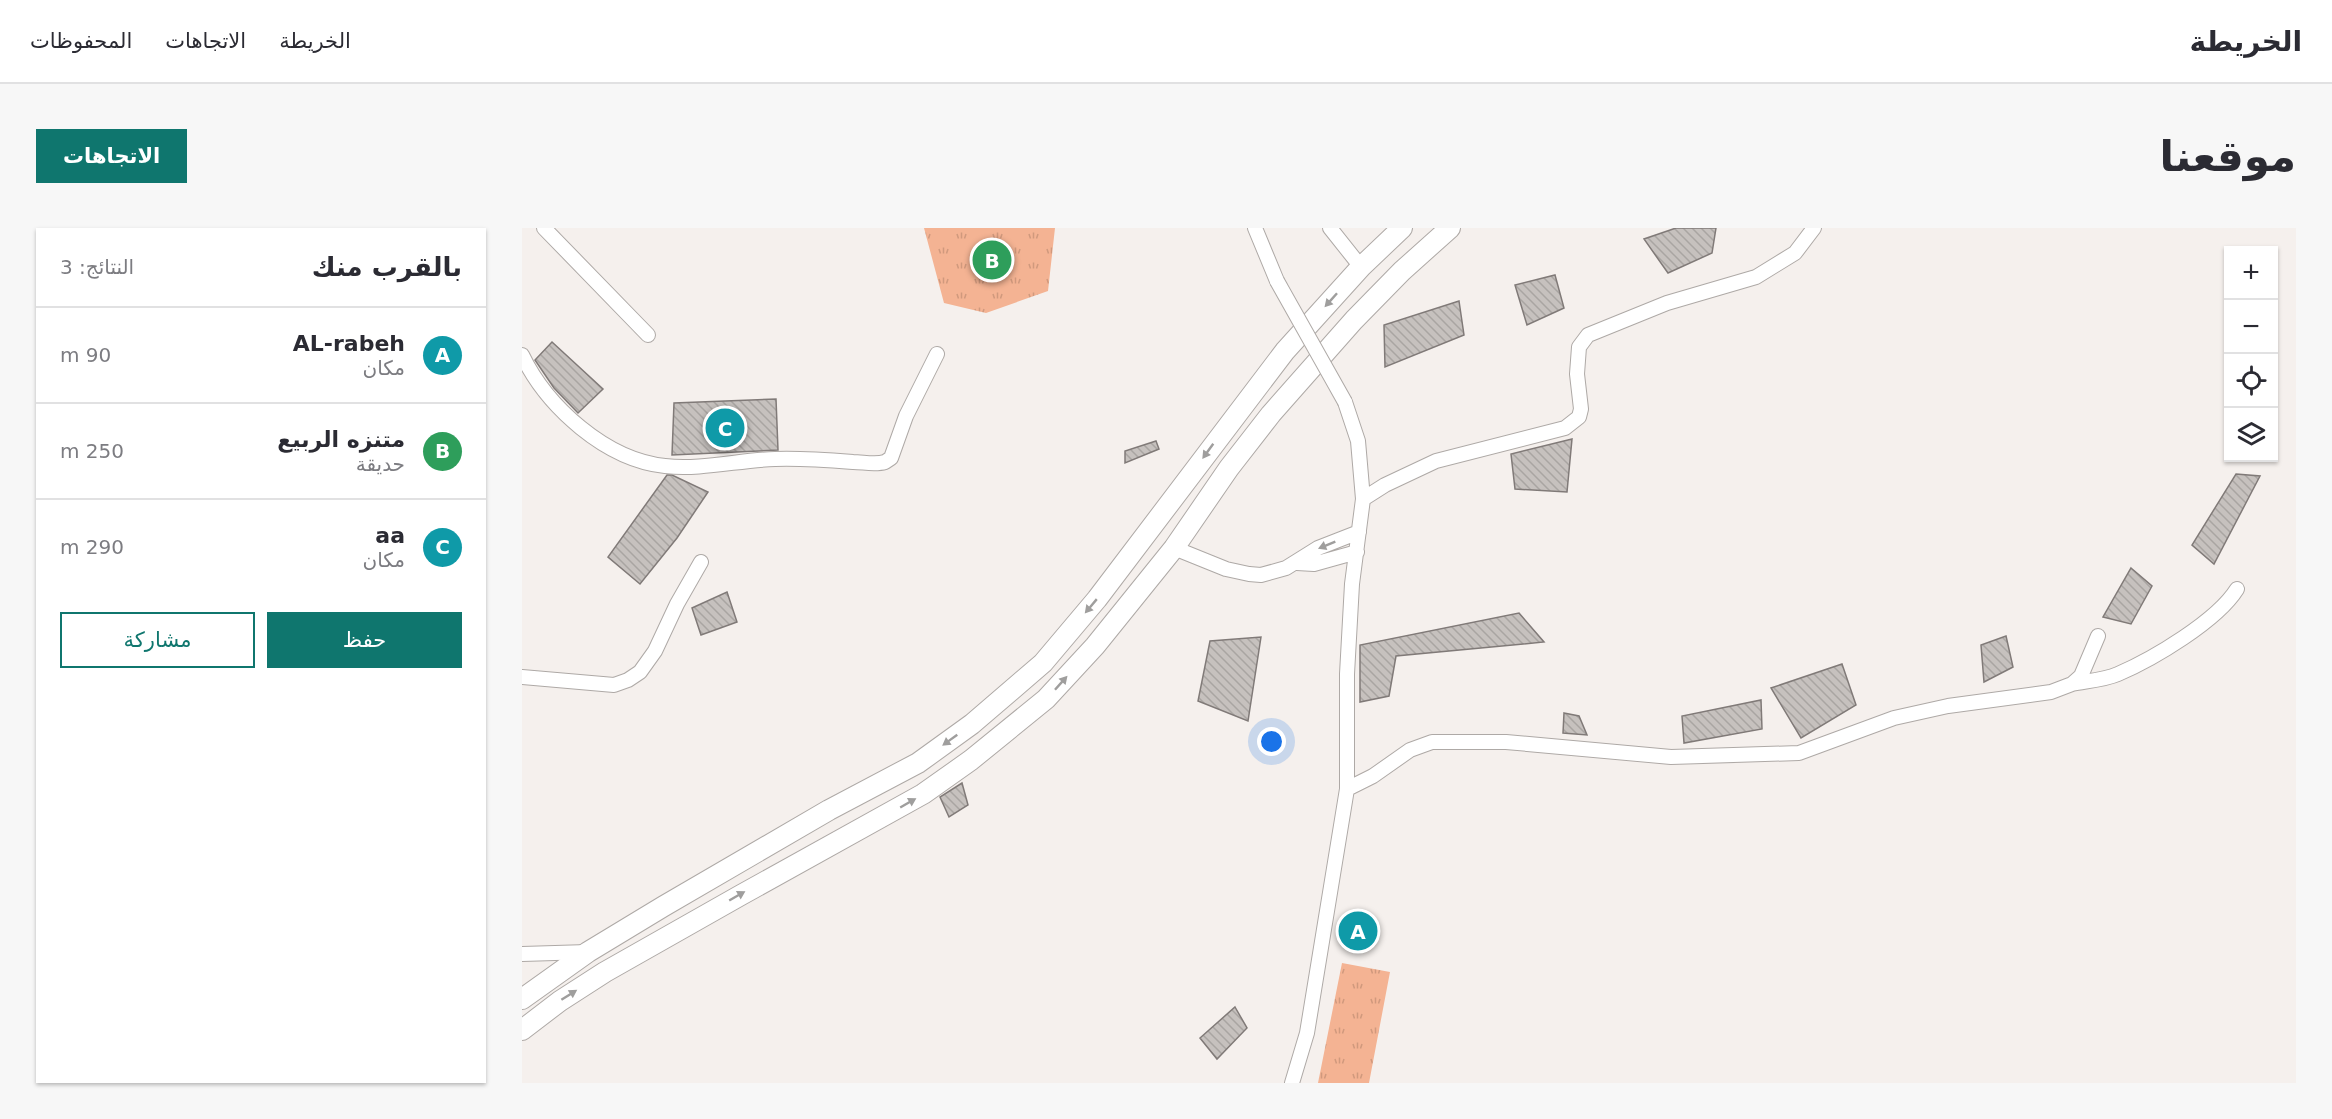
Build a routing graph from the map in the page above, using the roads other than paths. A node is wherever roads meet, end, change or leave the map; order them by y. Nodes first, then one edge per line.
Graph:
1 (544, 228) edge
2 (1255, 228) edge
3 (1330, 228) edge
4 (1402, 228) edge
5 (1450, 228) edge
6 (1814, 228) edge
7 (1361, 267) junction
8 (648, 335) dead end
9 (937, 354) dead end
10 (522, 355) edge
11 (1363, 499) junction
12 (1359, 532) junction
13 (1174, 548) junction
14 (1357, 552) junction
15 (701, 562) dead end
16 (1297, 563) junction
17 (2237, 589) dead end
18 (2098, 636) dead end
19 (522, 677) edge
20 (2072, 684) junction
21 (1347, 789) junction
22 (865, 790) junction
23 (883, 818) junction
24 (588, 952) junction
25 (522, 954) edge
26 (522, 999) edge
27 (522, 1030) edge
28 (1292, 1083) edge

1 - 8 street
2 - 11 street, bridge
3 - 7 street
4 - 7 main road
5 - 13 main road
6 - 11 street
7 -> 22 main road
9 - 10 street
11 - 12 street
12 - 14 street
12 -> 16 street
13 - 16 street
23 -> 13 main road
14 - 16 street
14 - 21 street
15 - 19 street
17 - 20 street
18 - 20 street
20 - 21 street
21 - 28 street
22 - 23 main road
22 - 24 main road
27 -> 23 main road
24 - 25 street
24 - 26 main road

